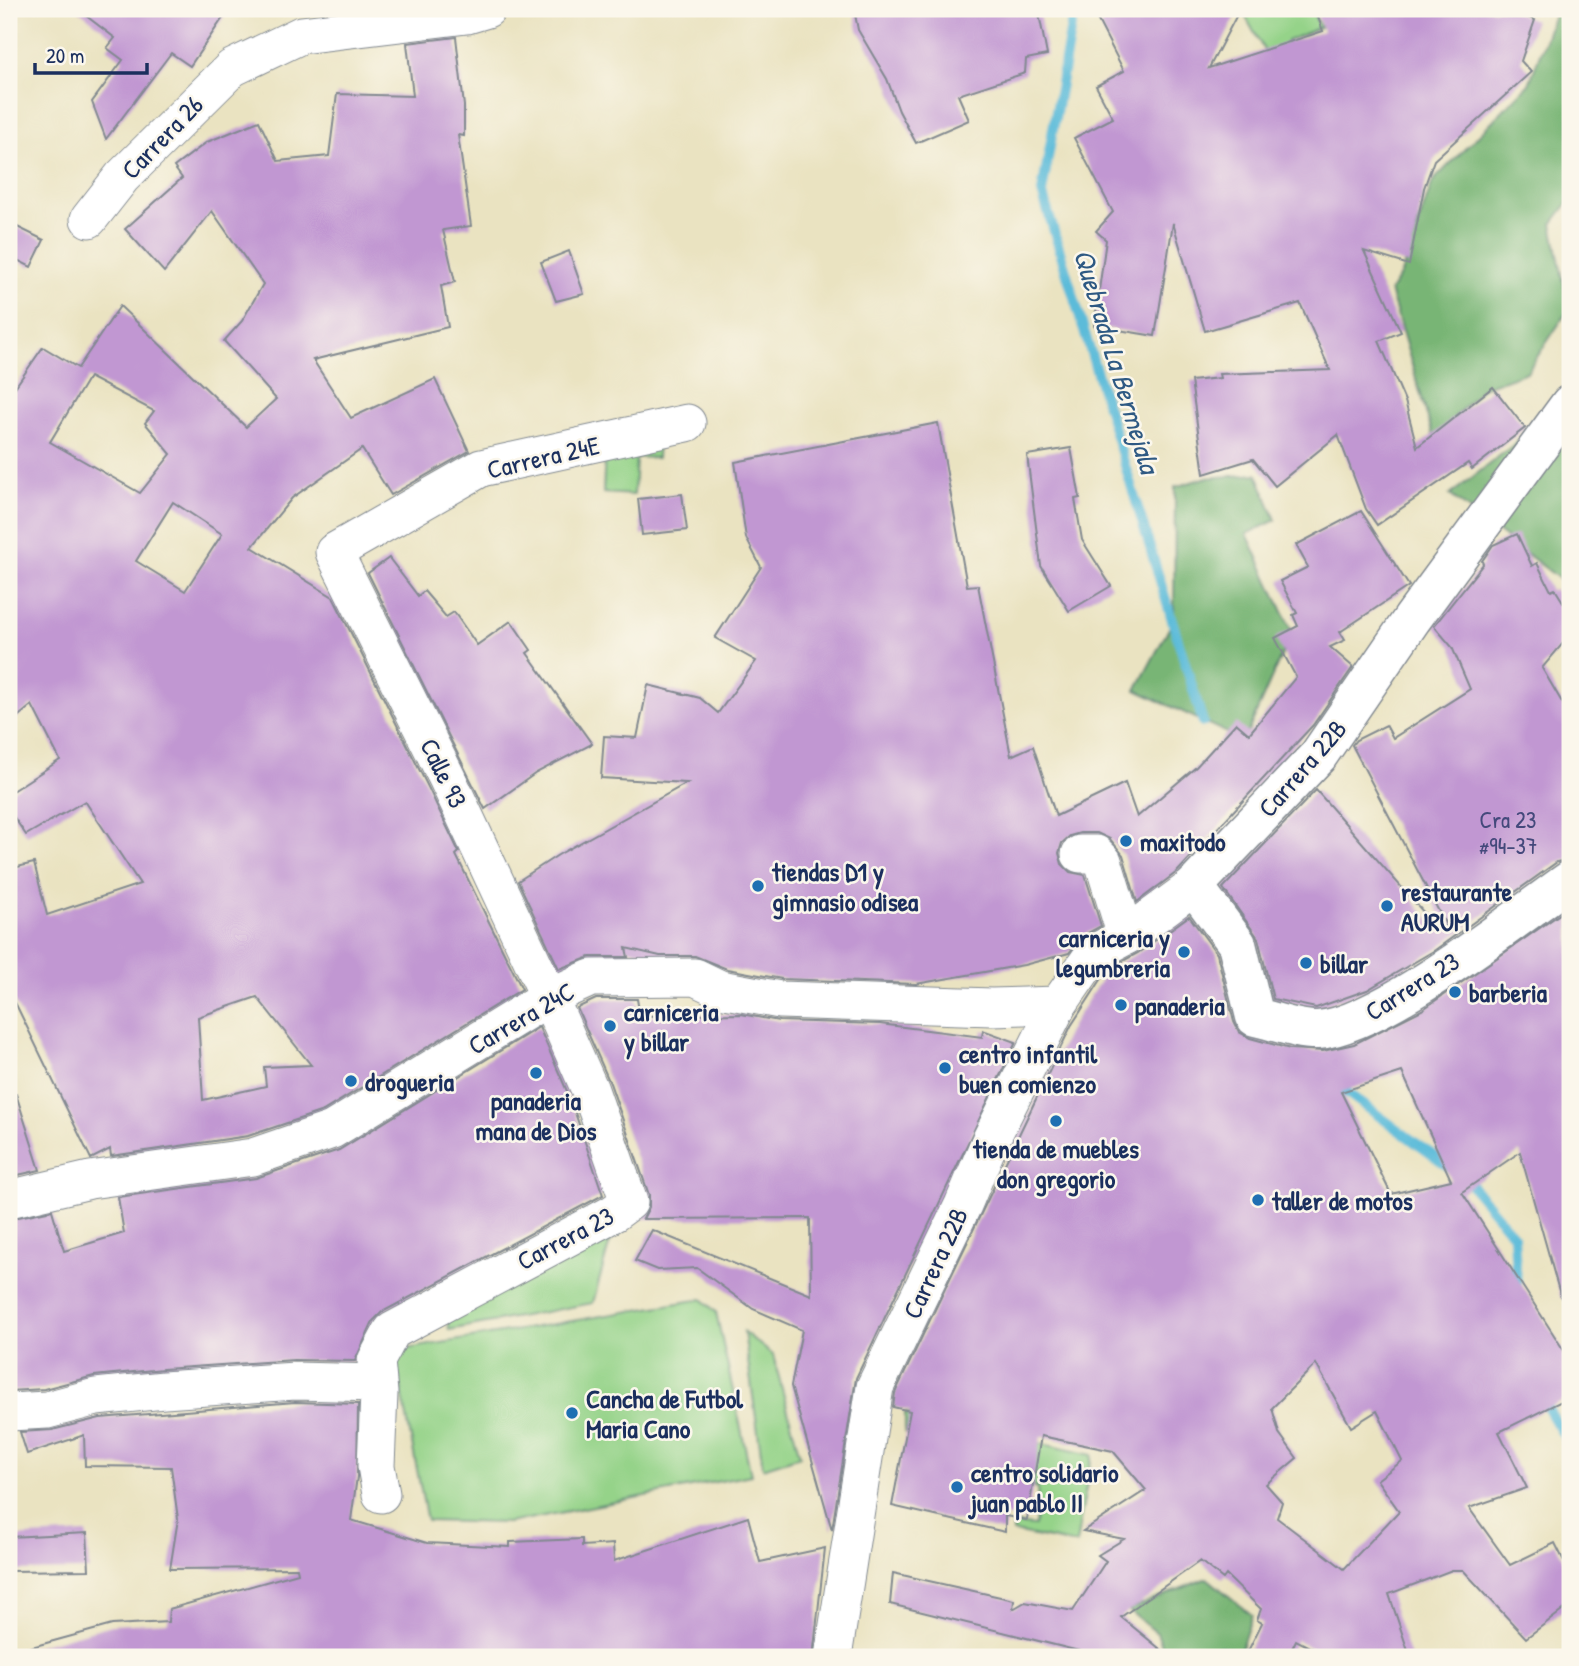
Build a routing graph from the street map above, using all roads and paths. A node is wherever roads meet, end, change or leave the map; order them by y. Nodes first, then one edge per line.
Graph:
1 (487, 9) edge
2 (89, 219) dead end
3 (1570, 404) edge
4 (687, 423) dead end
5 (334, 552) joint
6 (1080, 854) dead end
7 (1570, 880) edge
8 (1194, 886) junction
9 (1126, 936) junction
10 (549, 997) junction
11 (1058, 1006) junction
12 (9, 1199) edge
13 (377, 1383) junction
14 (9, 1412) edge
15 (380, 1494) dead end
16 (833, 1657) edge

1 - 2 street, Carrera 26
3 - 8 street, Carrera 22B
4 - 5 street, Carrera 24E
5 - 10 street, Calle 93
6 - 9 street
7 - 8 street, Carrera 23
8 - 9 street, Carrera 22B
9 - 11 street, Carrera 22B
10 - 11 street, Carrera 24C
10 - 12 street, Carrera 24C
10 - 13 street, Carrera 23
11 - 16 street, Carrera 22B
13 - 14 street
13 - 15 street, Carrera 23

